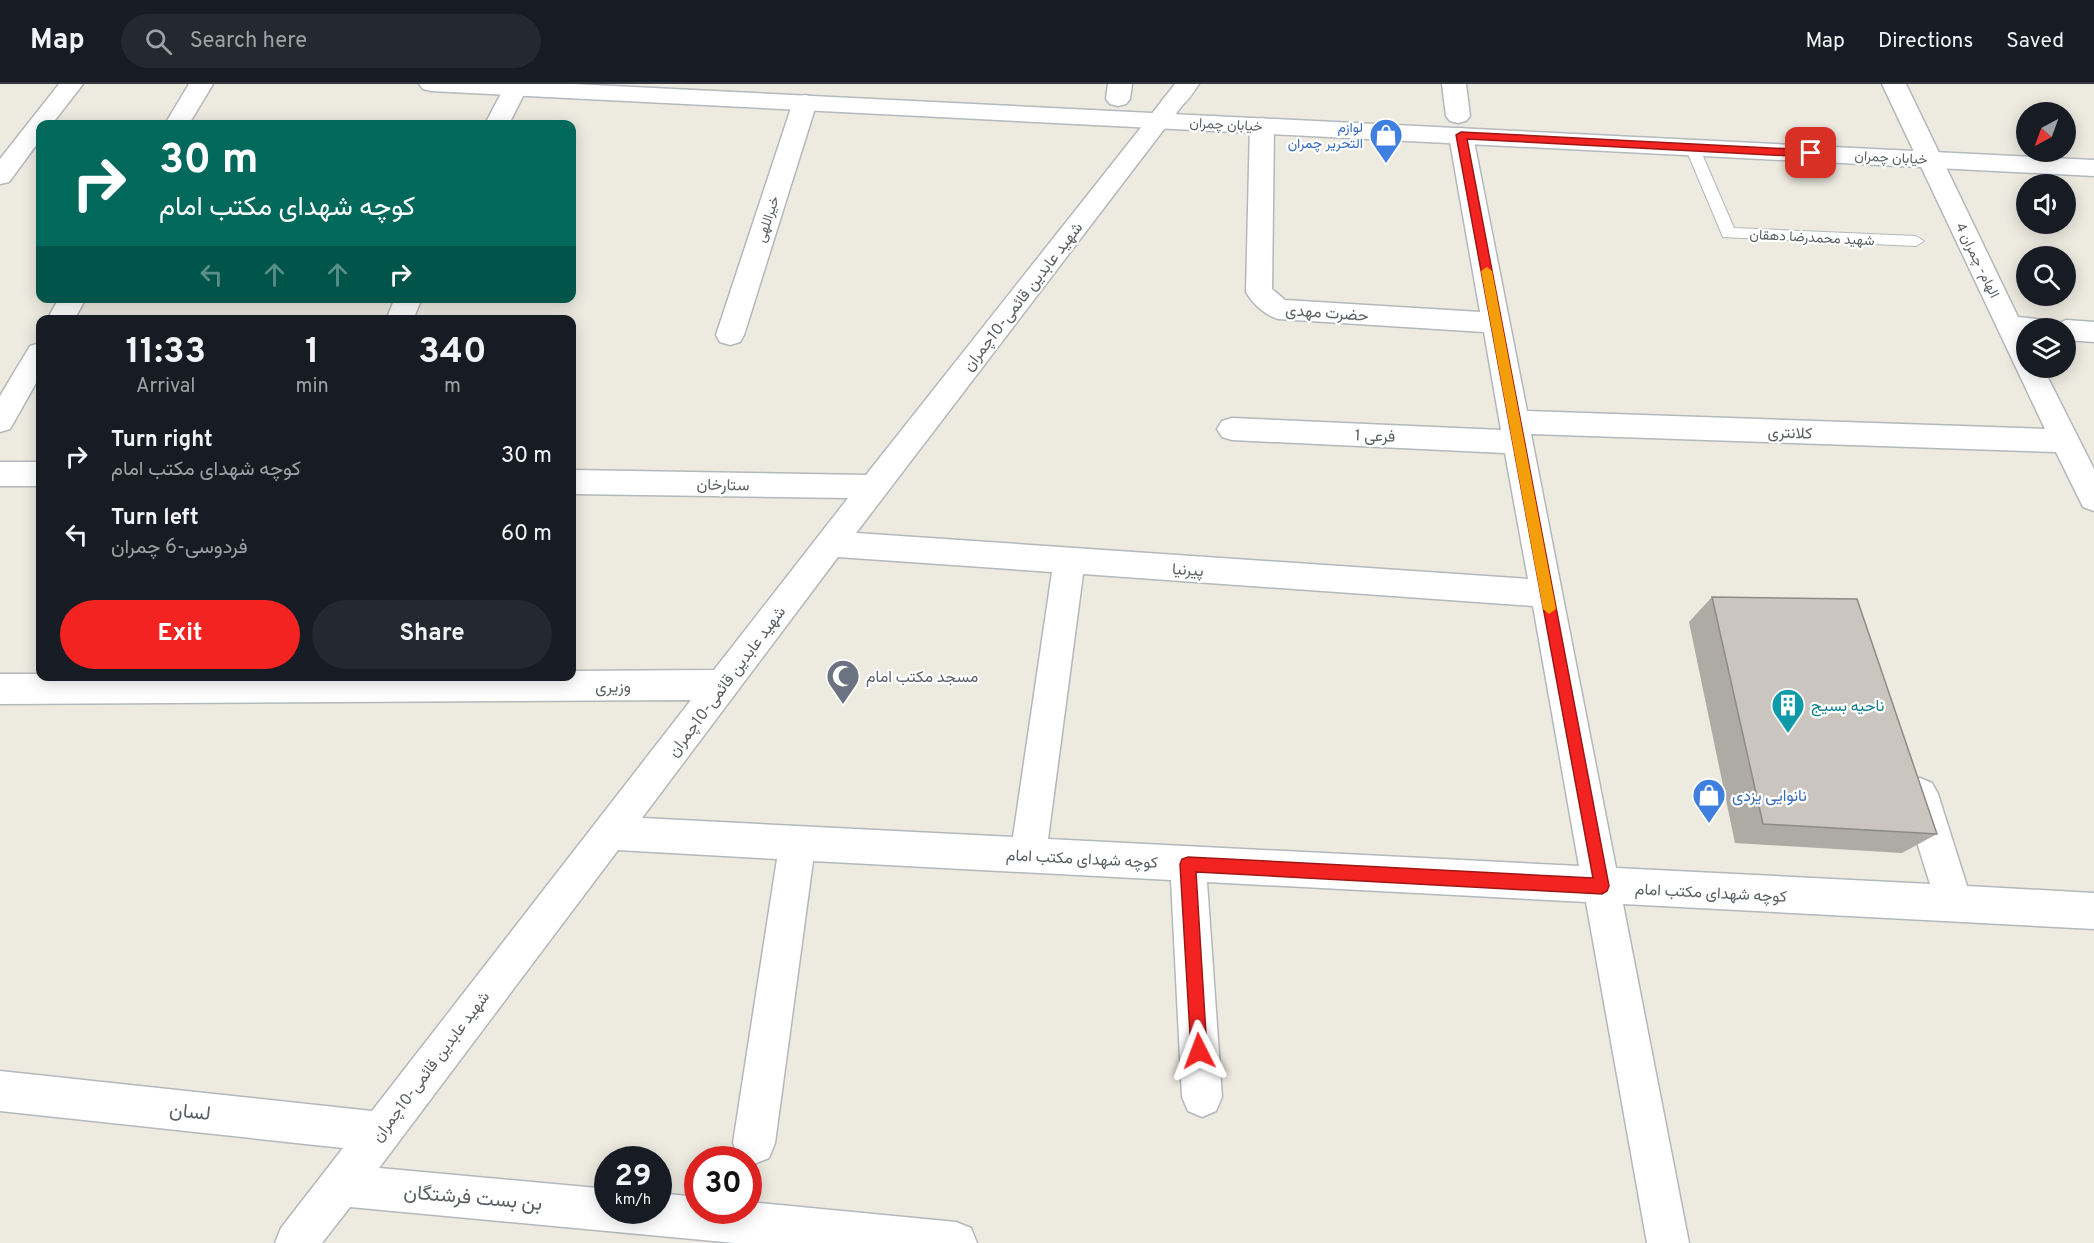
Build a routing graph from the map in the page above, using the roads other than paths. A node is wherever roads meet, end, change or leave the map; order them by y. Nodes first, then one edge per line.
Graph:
1 (71, 84) edge
2 (201, 84) edge
3 (430, 84) edge
4 (1454, 84) edge
5 (1894, 84) edge
6 (516, 88) junction
7 (1119, 92) edge
8 (811, 93) edge
9 (1173, 102) edge
10 (43, 120) edge
11 (179, 120) edge
12 (499, 120) edge
13 (1262, 126) junction
14 (1460, 126) junction
15 (36, 129) edge
16 (2016, 145) edge
17 (1692, 147) junction
18 (2076, 147) edge
19 (2094, 148) edge
20 (1925, 149) junction
21 (2094, 168) edge
22 (0, 176) edge
23 (1916, 241) dead end
24 (1496, 323) junction
25 (2010, 326) junction
26 (2016, 326) edge
27 (2076, 331) edge
28 (2094, 332) edge
29 (729, 335) dead end
30 (2016, 339) edge
31 (36, 360) edge
32 (2035, 378) edge
33 (0, 421) edge
34 (1232, 429) dead end
35 (1517, 432) junction
36 (2065, 441) junction
37 (0, 474) edge
38 (36, 474) edge
39 (576, 482) edge
40 (875, 487) junction
41 (2094, 499) edge
42 (831, 544) junction
43 (1069, 561) junction
44 (1546, 594) junction
45 (722, 685) junction
46 (0, 689) edge
47 (1909, 760) edge
48 (609, 833) junction
49 (797, 843) junction
50 (1028, 855) junction
51 (1188, 864) junction
52 (1602, 886) junction
53 (1954, 904) junction
54 (2094, 911) edge
55 (0, 1091) edge
56 (1202, 1097) dead end
57 (380, 1132) junction
58 (754, 1143) dead end
59 (339, 1185) junction
60 (594, 1209) edge
61 (672, 1216) edge
62 (296, 1243) edge
63 (956, 1243) edge
64 (1668, 1243) edge

1 - 10 street
2 - 11 street
3 - 6 street, خیابان چمران
4 - 14 street
5 - 20 street, الهام- چمران 4
6 - 8 street, خیابان چمران
6 - 12 street
7 - 8 street, خیابان چمران
7 - 9 street, خیابان چمران
8 - 9 street, خیابان چمران
8 - 29 street, خیراللهی
9 - 13 street, خیابان چمران
9 - 14 street, خیابان چمران
9 - 40 street, شهید عابدین قائمی-10چمران
13 - 14 street, خیابان چمران
13 - 24 street, حضرت مهدی
14 - 17 street, خیابان چمران
14 - 20 street, خیابان چمران
14 - 24 street
15 - 22 street
16 - 20 street, خیابان چمران
17 - 20 street, خیابان چمران
17 - 23 lane, شهید محمدرضا دهقان
18 - 19 street
20 - 21 street, خیابان چمران
20 - 25 street, الهام- چمران 4
24 - 35 street
25 - 26 street
25 - 30 street, الهام- چمران 4
27 - 28 street
31 - 33 street
32 - 36 street
34 - 35 street, فرعی 1
35 - 36 street, کلانتری
35 - 44 street
36 - 41 street
37 - 38 street
39 - 40 street, ستارخان
40 - 42 street, شهید عابدین قائمی-10چمران
42 - 43 street, پیرنیا
42 - 45 street, شهید عابدین قائمی-10چمران
43 - 44 street, پیرنیا
43 - 50 street
44 - 52 street
45 - 46 street, وزیری
45 - 48 street, شهید عابدین قائمی-10چمران
47 - 53 street
48 - 49 street, کوچه شهدای مکتب امام
48 - 57 street, شهید عابدین قائمی-10چمران
49 - 50 street, کوچه شهدای مکتب امام
49 - 58 street
50 - 51 street, کوچه شهدای مکتب امام
51 - 52 street, کوچه شهدای مکتب امام
51 - 56 street
52 - 53 street, کوچه شهدای مکتب امام
52 - 64 street
53 - 54 street, کوچه شهدای مکتب امام
55 - 57 street, لسان
57 - 59 street, شهید عابدین قائمی-10چمران
59 - 60 street, بن بست فرشتگان
59 - 62 street, شهید عابدین قائمی-10چمران
61 - 63 street, بن بست فرشتگان

